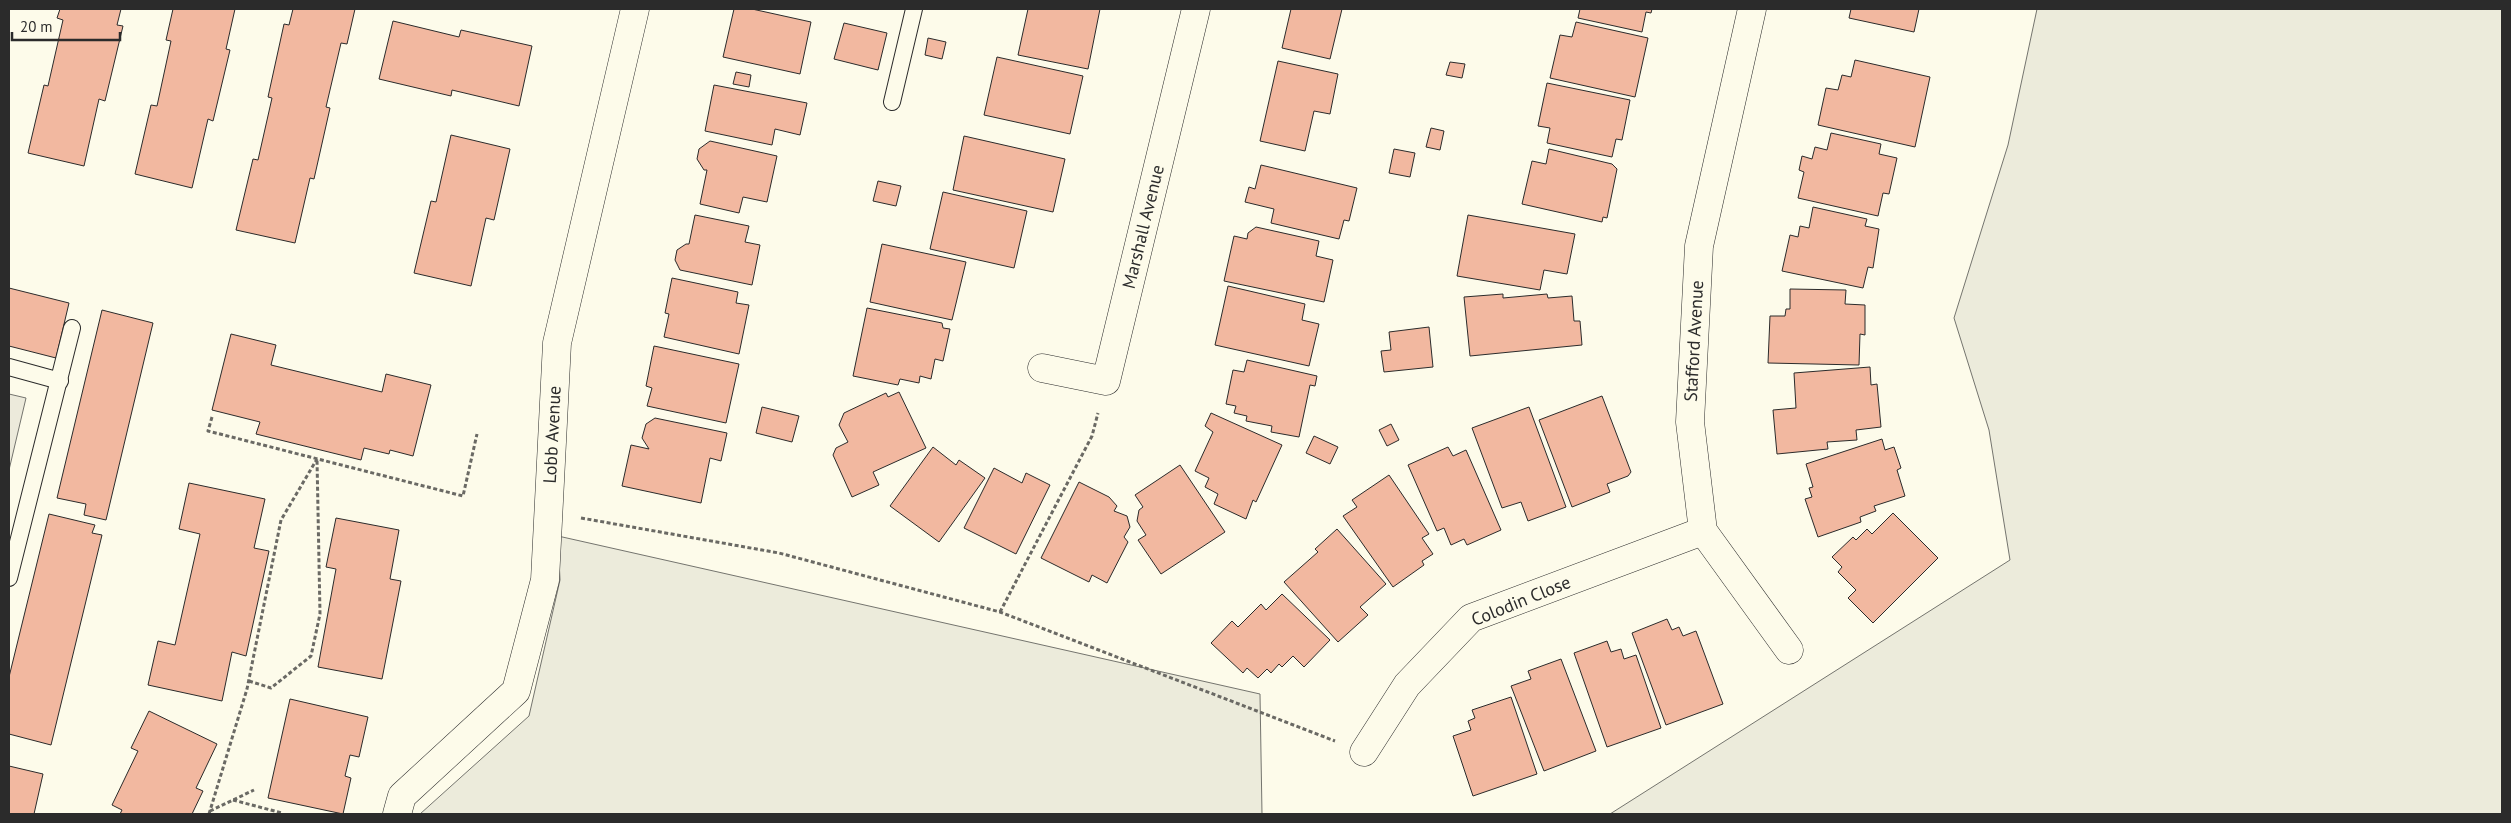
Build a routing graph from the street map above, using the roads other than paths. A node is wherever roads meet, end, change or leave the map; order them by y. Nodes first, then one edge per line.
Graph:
1 (635, 9) edge
2 (914, 9) edge
3 (1196, 9) edge
4 (1752, 9) edge
5 (892, 102) dead end
6 (72, 328) dead end
7 (9, 367) edge
8 (1042, 368) dead end
9 (60, 381) junction
10 (1703, 532) junction
11 (9, 578) edge
12 (1789, 650) dead end
13 (1364, 752) road end
14 (397, 814) edge

1 - 14 street, Lobb Avenue
2 - 5 lane
3 - 8 street, Marshall Avenue
4 - 10 street, Stafford Avenue
6 - 9 lane
7 - 9 lane
9 - 11 lane
10 - 12 street, Stafford Avenue
10 - 13 street, Colodin Close

